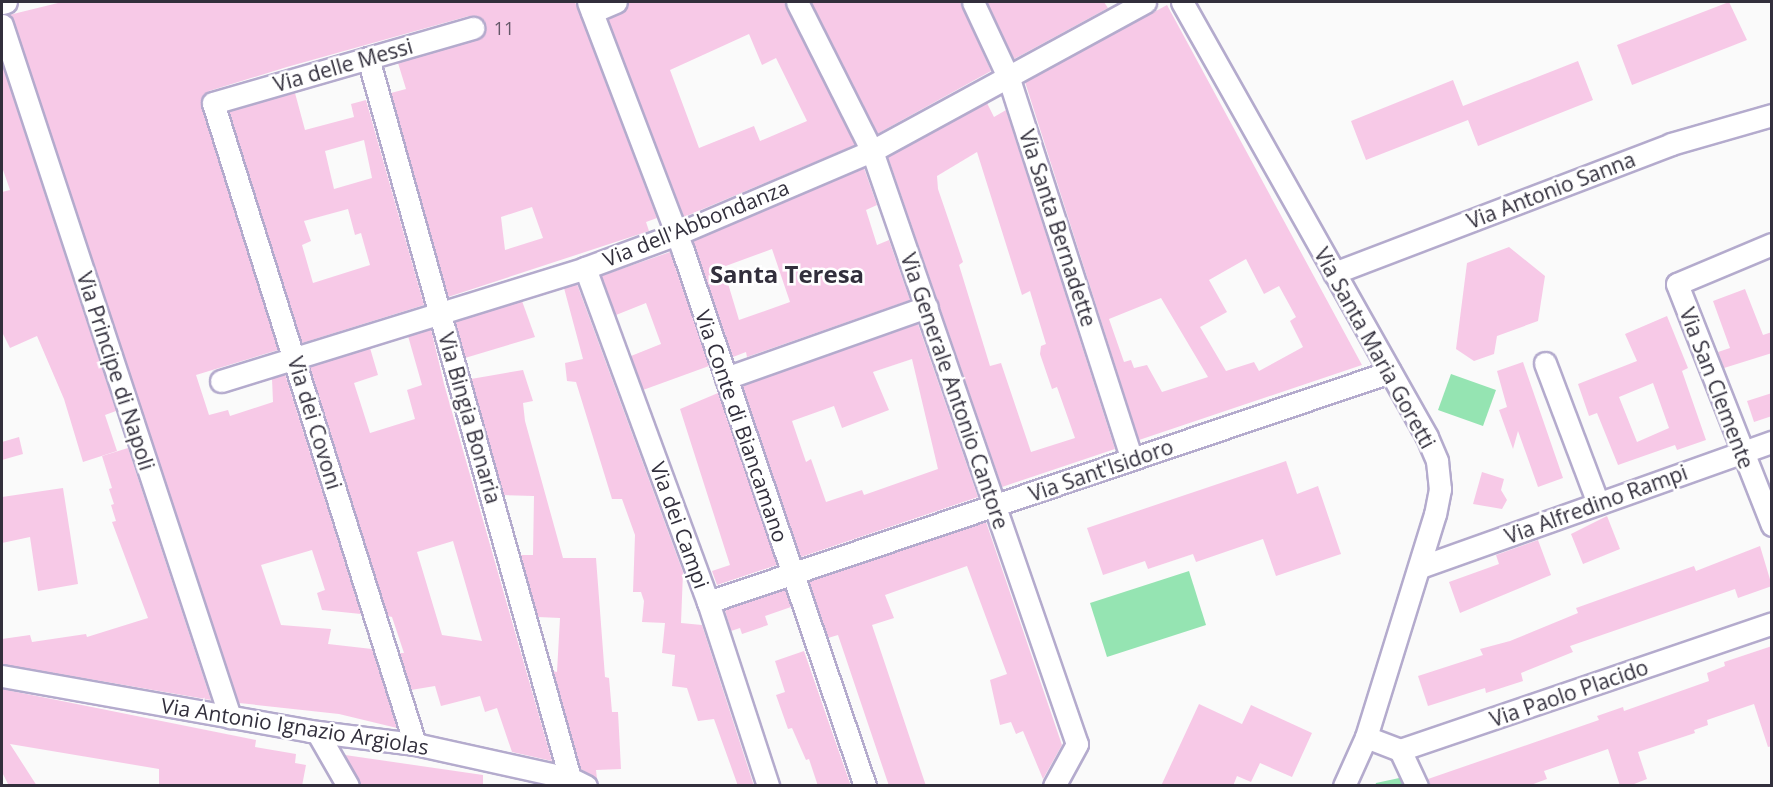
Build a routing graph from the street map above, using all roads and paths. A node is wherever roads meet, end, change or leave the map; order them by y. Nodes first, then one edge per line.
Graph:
1 (6, 2) edge
2 (616, 2) edge
3 (797, 2) edge
4 (973, 2) edge
5 (1145, 2) edge
6 (1182, 2) edge
7 (2, 3) edge
8 (590, 7) edge
9 (2, 26) edge
10 (473, 28) dead end
11 (369, 58) junction
12 (1009, 79) junction
13 (213, 102) joint
14 (1772, 115) edge
15 (872, 151) junction
16 (677, 234) junction
17 (1772, 244) edge
18 (585, 268) junction
19 (1334, 273) junction
20 (927, 307) junction
21 (440, 312) junction
22 (295, 360) junction
23 (1545, 363) dead end
24 (1390, 372) junction
25 (726, 378) junction
26 (221, 381) dead end
27 (1772, 442) edge
28 (1741, 452) junction
29 (1132, 459) junction
30 (1598, 503) junction
31 (994, 506) junction
32 (1772, 525) edge
33 (1420, 567) junction
34 (791, 574) junction
35 (708, 602) junction
36 (1772, 623) edge
37 (2, 676) edge
38 (230, 717) junction
39 (317, 732) junction
40 (1366, 737) junction
41 (415, 744) junction
42 (1400, 750) junction
43 (578, 782) edge
44 (348, 786) edge
45 (768, 786) edge
46 (865, 786) edge
47 (1054, 786) edge
48 (1344, 786) edge
49 (1418, 786) edge

1 - 7 street
2 - 8 street
3 - 15 street, Via Generale Antonio Cantore
4 - 12 street, Via Santa Bernadette
5 - 12 street, Via dell'Abbondanza
6 - 19 street, Via Santa Maria Goretti
8 - 16 street, Via Conte di Biancamano
9 - 38 street, Via Principe di Napoli
10 - 11 street, Via delle Messi
11 - 13 street, Via delle Messi
11 - 21 street, Via Bingia Bonaria
12 - 15 street, Via dell'Abbondanza
12 - 29 street, Via Santa Bernadette
13 - 22 street, Via dei Covoni
14 - 19 street, Via Antonio Sanna
15 - 16 street, Via dell'Abbondanza
15 - 20 street, Via Generale Antonio Cantore
16 - 18 street, Via dell'Abbondanza
16 - 25 street, Via Conte di Biancamano
17 - 28 street, Via San Clemente
18 - 21 street, Via dell'Abbondanza
18 - 35 street, Via dei Campi
19 - 24 street, Via Santa Maria Goretti
20 - 25 street
20 - 31 street, Via Generale Antonio Cantore
21 - 22 street, Via dell'Abbondanza
21 - 43 street, Via Bingia Bonaria
22 - 26 street, Via dell'Abbondanza
22 - 41 street, Via dei Covoni
23 - 30 street
24 - 29 street, Via Sant'Isidoro
24 - 33 street, Via Santa Maria Goretti
25 - 34 street, Via Conte di Biancamano
27 - 28 street, Via Alfredino Rampi
28 - 30 street, Via Alfredino Rampi
28 - 32 street, Via San Clemente
29 - 31 street, Via Sant'Isidoro
30 - 33 street, Via Alfredino Rampi
31 - 34 street, Via Sant'Isidoro
31 - 47 street, Via Generale Antonio Cantore
33 - 40 street, Via Santa Maria Goretti
34 - 35 street, Via Sant'Isidoro
34 - 46 street, Via Conte di Biancamano
35 - 45 street, Via dei Campi
36 - 42 street, Via Paolo Placido
37 - 38 street, Via Antonio Ignazio Argiolas
38 - 39 street, Via Antonio Ignazio Argiolas
39 - 41 street, Via Antonio Ignazio Argiolas
39 - 44 street
40 - 42 street
40 - 48 street, Via Santa Maria Goretti
41 - 43 street, Via Antonio Ignazio Argiolas
42 - 49 street

